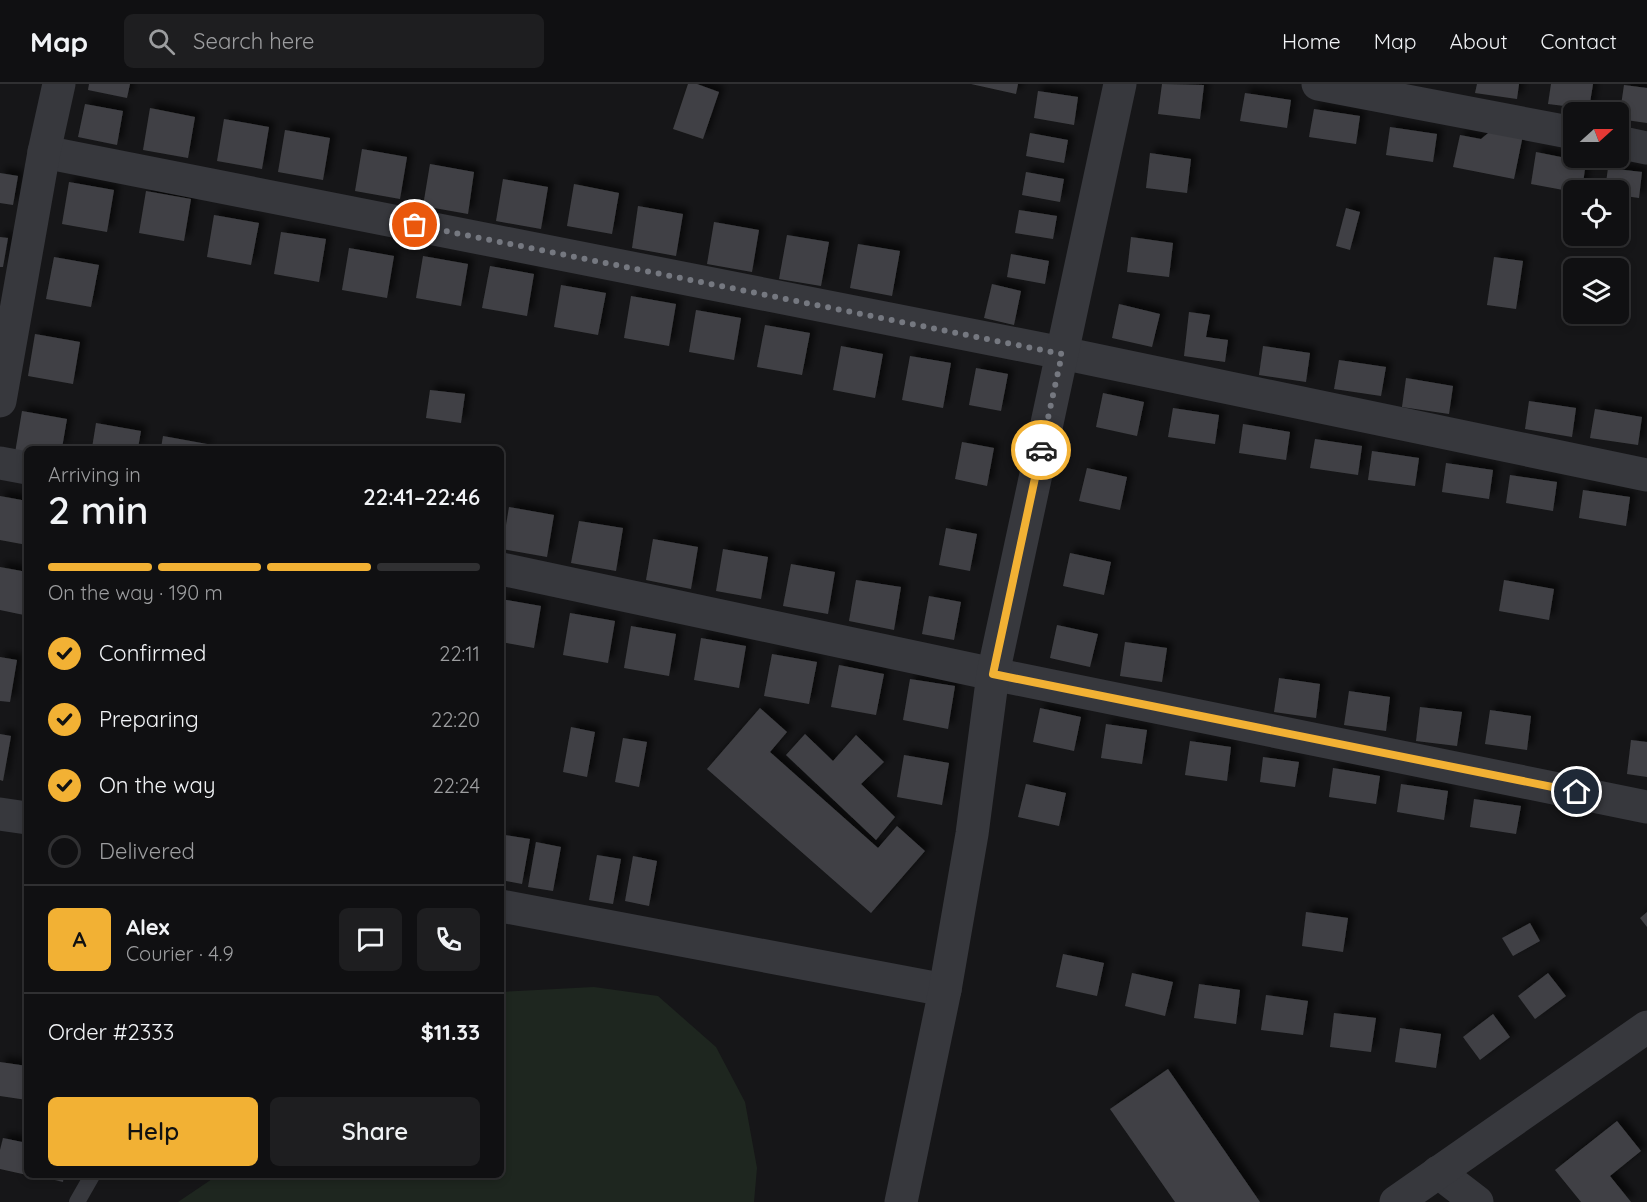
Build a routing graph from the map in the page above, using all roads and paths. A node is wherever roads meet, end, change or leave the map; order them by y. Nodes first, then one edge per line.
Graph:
1 (59, 84) edge
2 (1120, 84) edge
3 (1318, 84) edge
4 (1563, 131) edge
5 (1629, 144) edge
6 (1647, 148) edge
7 (44, 152) junction
8 (1062, 354) junction
9 (0, 401) edge
10 (0, 462) edge
11 (24, 467) edge
12 (1647, 475) edge
13 (504, 570) edge
14 (993, 674) junction
15 (1647, 807) edge
16 (0, 814) edge
17 (24, 818) edge
18 (504, 907) edge
19 (945, 990) junction
20 (1647, 1027) edge
21 (1438, 1172) junction
22 (91, 1178) edge
23 (77, 1202) edge
24 (901, 1202) edge
25 (1396, 1202) edge
26 (1478, 1202) edge

1 - 7 street
2 - 8 street
3 - 4 street
5 - 6 street
7 - 8 street
7 - 9 street
8 - 12 street
8 - 14 street
10 - 11 street
13 - 14 street
14 - 15 street
14 - 19 street
16 - 17 street
18 - 19 street
19 - 24 street
20 - 21 street
21 - 25 street
21 - 26 street
22 - 23 lane

